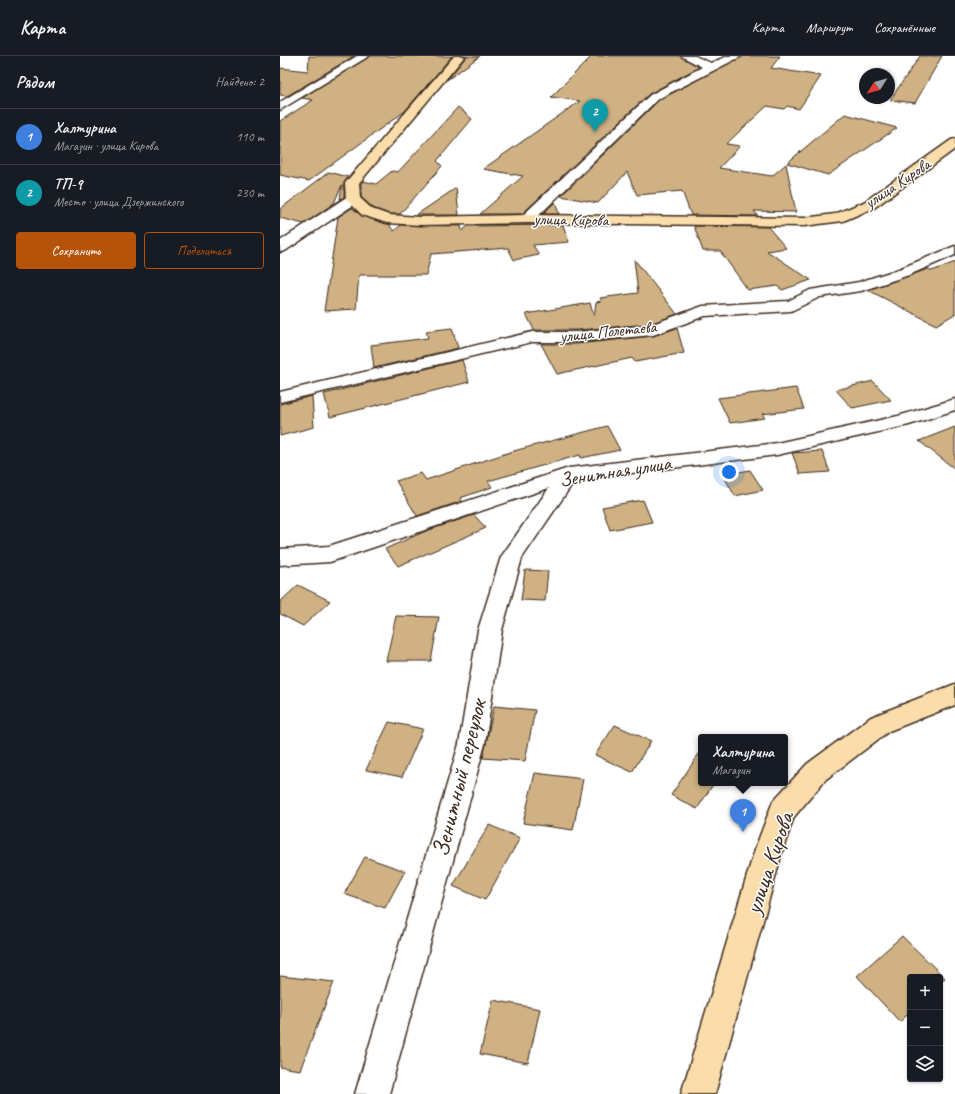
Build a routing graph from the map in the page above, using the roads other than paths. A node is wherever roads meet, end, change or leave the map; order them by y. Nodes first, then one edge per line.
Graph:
1 (364, 56) edge
2 (460, 56) edge
3 (686, 56) edge
4 (737, 56) edge
5 (711, 67) junction
6 (280, 107) edge
7 (955, 143) edge
8 (353, 199) junction
9 (527, 219) junction
10 (280, 248) edge
11 (955, 250) edge
12 (280, 397) edge
13 (955, 404) edge
14 (569, 474) junction
15 (280, 557) edge
16 (955, 694) edge
17 (372, 1094) edge
18 (698, 1094) edge

1 - 6 street
2 - 8 main road
3 - 5 street
4 - 5 street
5 - 9 street
7 - 9 main road, улица Кирова
8 - 9 main road, улица Кирова
8 - 10 street
11 - 12 street, улица Полетаева
13 - 14 street, Зенитная улица
14 - 15 street, Зенитная улица
14 - 17 street, Зенитный переулок
16 - 18 main road, улица Кирова

